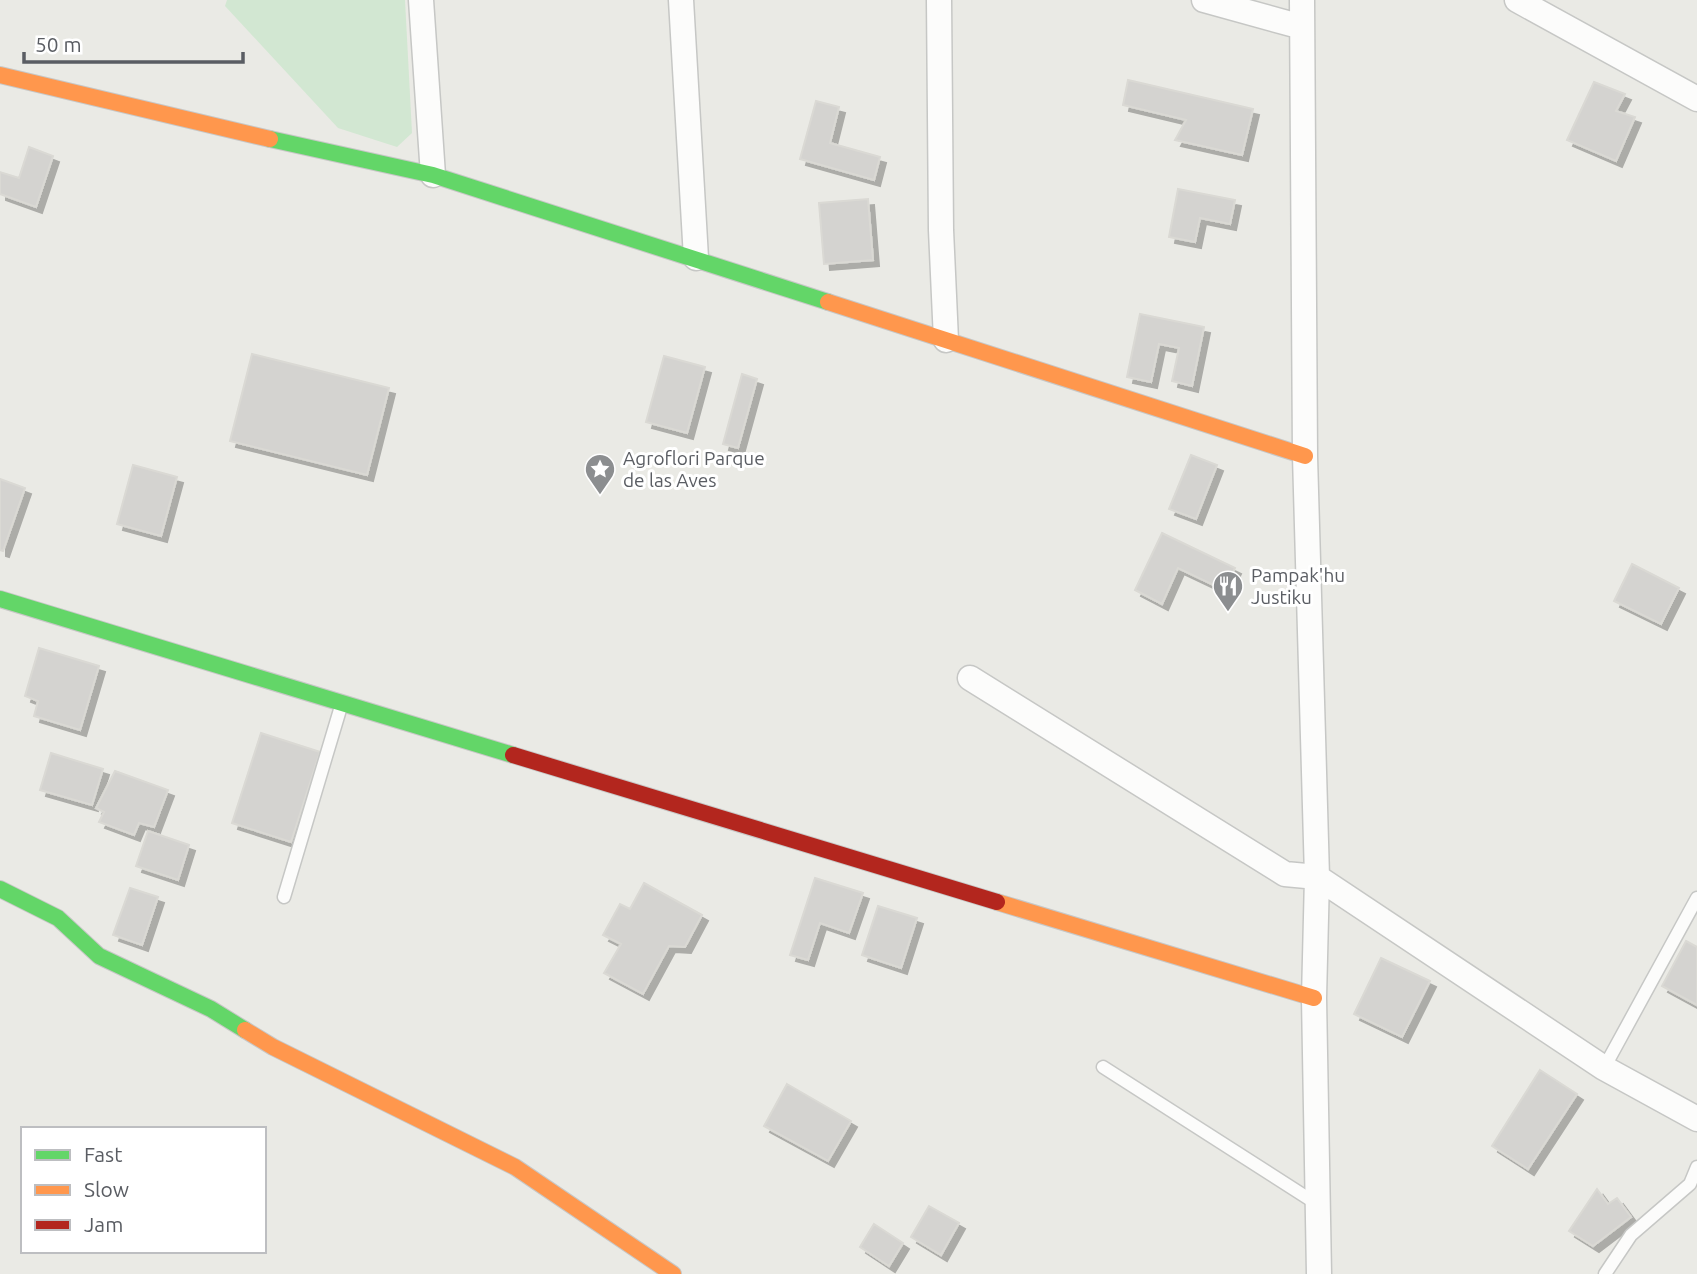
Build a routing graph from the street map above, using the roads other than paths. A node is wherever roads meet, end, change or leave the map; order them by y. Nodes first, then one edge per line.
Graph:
1 (421, 0) edge
2 (681, 0) edge
3 (939, 0) edge
4 (1204, 0) edge
5 (1301, 0) edge
6 (1517, 0) edge
7 (1302, 27) junction
8 (0, 75) edge
9 (1697, 99) edge
10 (433, 175) junction
11 (696, 258) junction
12 (946, 340) junction
13 (1305, 456) junction
14 (0, 599) edge
15 (970, 678) dead end
16 (342, 703) junction
17 (1317, 877) junction
18 (0, 889) edge
19 (284, 897) dead end
20 (1697, 898) edge
21 (1314, 998) junction
22 (1103, 1068) dead end
23 (1604, 1068) junction
24 (1697, 1119) edge
25 (1697, 1167) edge
26 (1317, 1205) junction
27 (673, 1274) edge
28 (1319, 1274) edge
29 (1605, 1274) edge

1 - 10 street
2 - 11 street
3 - 12 street
4 - 7 street
5 - 7 street
6 - 9 street
7 - 13 street
8 - 10 street
10 - 11 street
11 - 12 street
12 - 13 street
13 - 17 street
14 - 16 street
15 - 17 street
16 - 19 lane
16 - 21 street
17 - 21 street
17 - 23 street
18 - 27 street
20 - 23 lane
21 - 26 street
22 - 26 lane
23 - 24 street
25 - 29 lane
26 - 28 street

